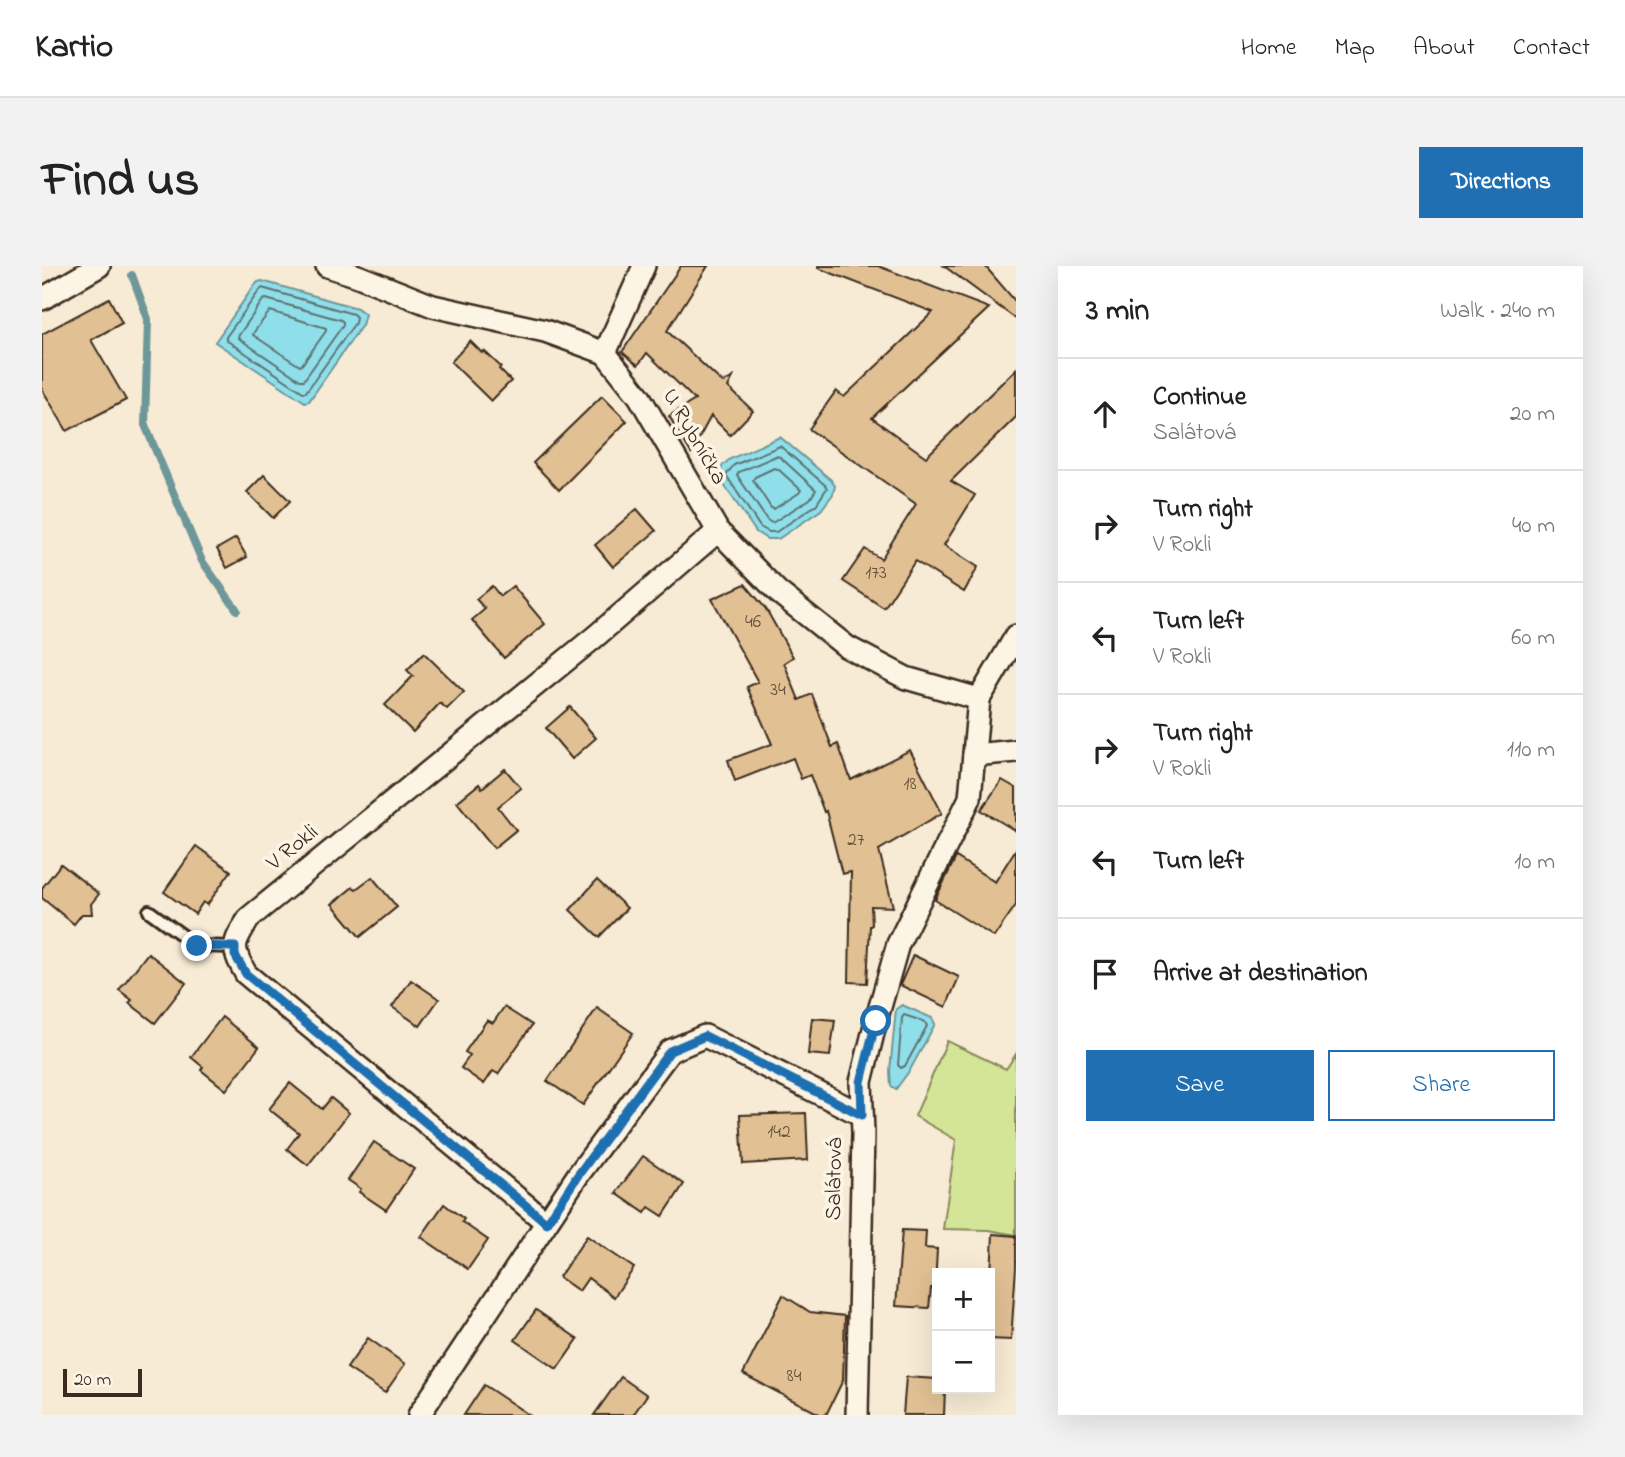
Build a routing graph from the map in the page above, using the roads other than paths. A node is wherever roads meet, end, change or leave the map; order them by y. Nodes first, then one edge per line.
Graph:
1 (99, 266) edge
2 (327, 266) edge
3 (644, 266) edge
4 (42, 299) edge
5 (605, 353) junction
6 (718, 531) junction
7 (1016, 636) edge
8 (979, 699) junction
9 (1016, 751) edge
10 (974, 755) junction
11 (149, 911) dead end
12 (235, 947) junction
13 (862, 1115) junction
14 (547, 1223) junction
15 (419, 1415) edge
16 (857, 1415) edge

1 - 4 street
2 - 5 street
3 - 5 street
5 - 6 street, U Rybníčka
6 - 8 street, U Rybníčka
6 - 12 street, V Rokli
7 - 8 street
8 - 10 street, Salátová
9 - 10 street
10 - 13 street, Salátová
11 - 12 lane
12 - 14 street
13 - 14 street
13 - 16 street, Salátová
14 - 15 street

